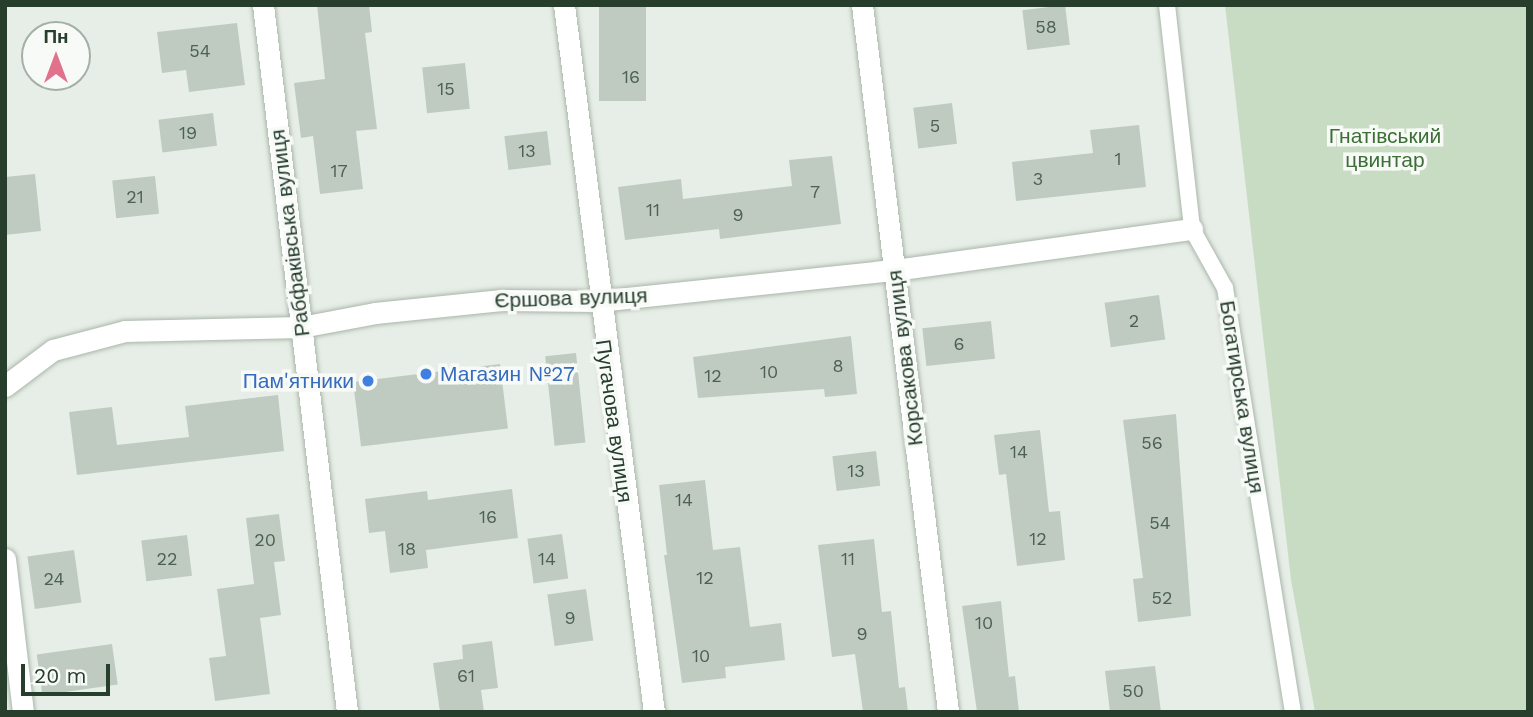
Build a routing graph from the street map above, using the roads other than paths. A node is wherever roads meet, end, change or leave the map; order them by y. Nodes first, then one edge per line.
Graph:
1 (262, 5) edge
2 (564, 5) edge
3 (862, 5) edge
4 (1167, 5) edge
5 (1192, 229) junction
6 (895, 270) junction
7 (598, 301) junction
8 (301, 327) junction
9 (5, 386) edge
10 (5, 559) edge
11 (23, 712) edge
12 (347, 712) edge
13 (654, 712) edge
14 (948, 712) edge
15 (1293, 712) edge

1 - 8 street, Рабфаківська вулиця
2 - 7 street, Пугачова вулиця
3 - 6 street, Корсакова вулиця
4 - 5 lane, Богатирська вулиця
5 - 6 street, Єршова вулиця
5 - 15 lane, Богатирська вулиця
6 - 7 street, Єршова вулиця
6 - 14 street, Корсакова вулиця
7 - 8 street, Єршова вулиця
7 - 13 street, Пугачова вулиця
8 - 9 street, Єршова вулиця
8 - 12 street, Рабфаківська вулиця
10 - 11 street

